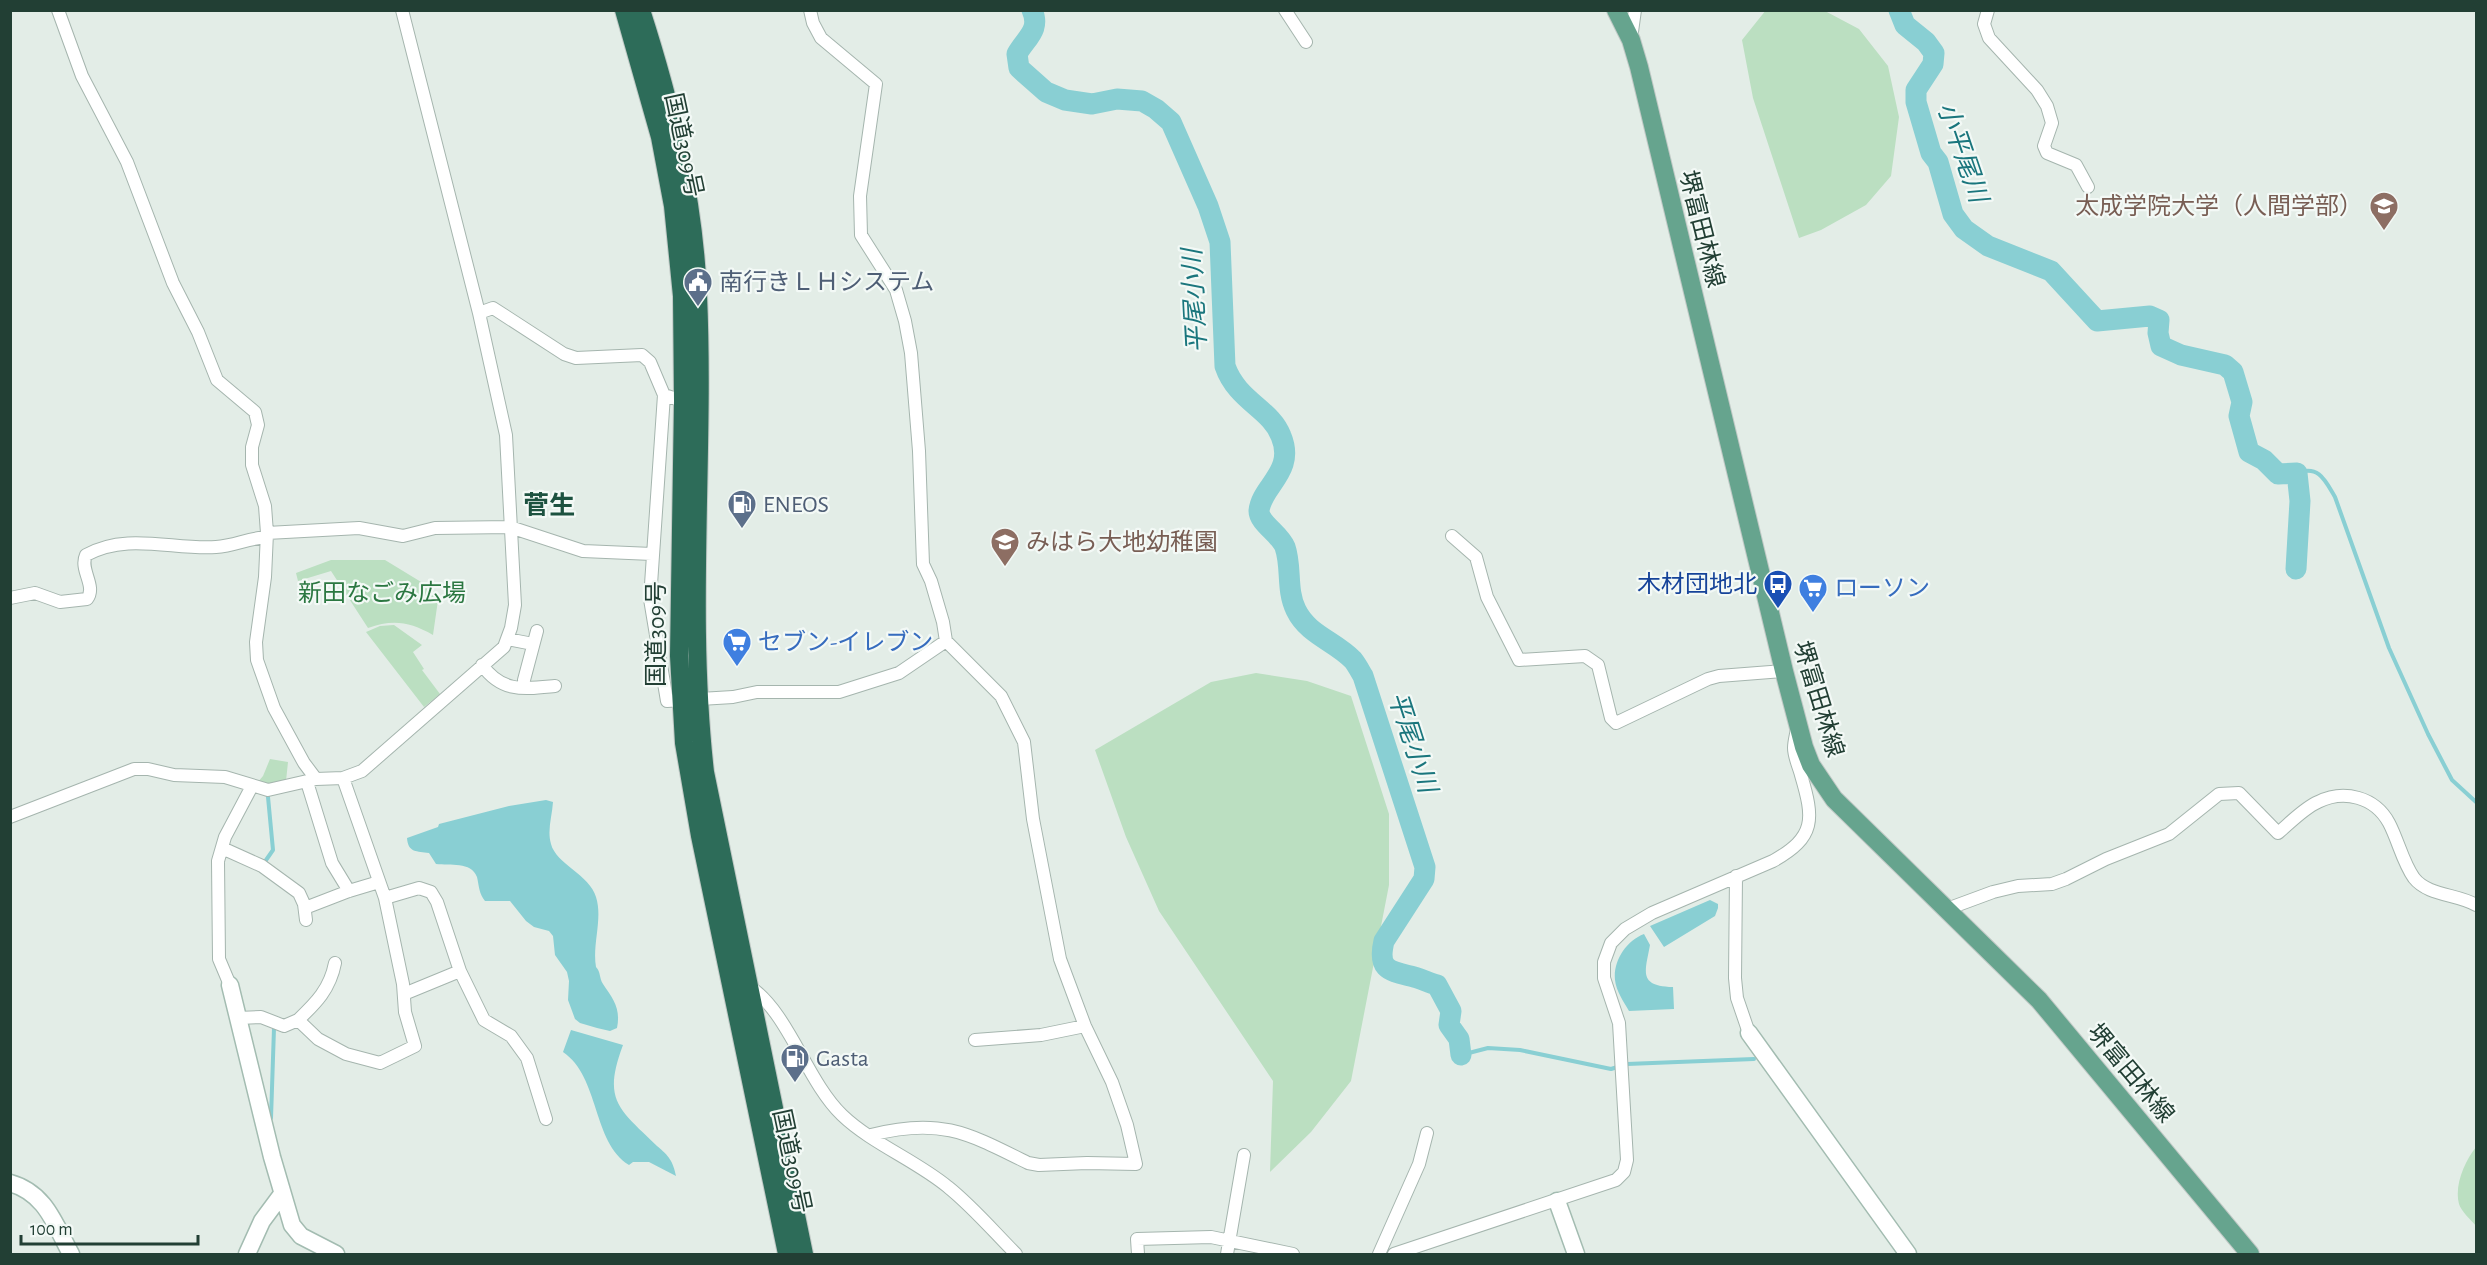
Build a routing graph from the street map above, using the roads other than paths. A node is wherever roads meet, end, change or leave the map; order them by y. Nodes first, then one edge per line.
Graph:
1 (58, 10) edge
2 (402, 10) edge
3 (624, 10) edge
4 (641, 10) edge
5 (810, 10) edge
6 (1285, 10) edge
7 (1616, 10) edge
8 (1635, 10) edge
9 (1988, 10) edge
10 (1631, 40) junction
11 (1306, 42) dead end
12 (2088, 186) dead end
13 (479, 313) junction
14 (664, 395) junction
15 (683, 401) junction
16 (510, 527) junction
17 (267, 535) junction
18 (1452, 536) dead end
19 (652, 554) junction
20 (10, 598) edge
21 (537, 631) dead end
22 (507, 639) junction
23 (946, 641) junction
24 (533, 644) junction
25 (482, 665) junction
26 (1784, 671) junction
27 (524, 680) dead end
28 (555, 686) dead end
29 (690, 700) junction
30 (1798, 726) junction
31 (343, 778) junction
32 (312, 780) junction
33 (252, 786) junction
34 (10, 817) edge
35 (222, 848) junction
36 (1736, 876) junction
37 (379, 882) junction
38 (349, 891) junction
39 (385, 898) junction
40 (2476, 905) edge
41 (1947, 909) junction
42 (335, 963) dead end
43 (460, 971) junction
44 (230, 985) joint
45 (749, 986) junction
46 (404, 994) junction
47 (238, 1018) junction
48 (298, 1020) junction
49 (1085, 1026) junction
50 (1749, 1033) joint
51 (975, 1040) dead end
52 (546, 1119) dead end
53 (1427, 1134) dead end
54 (871, 1135) junction
55 (1244, 1155) dead end
56 (10, 1183) edge
57 (282, 1194) junction
58 (1557, 1201) junction
59 (1230, 1241) junction
60 (71, 1254) edge
61 (247, 1254) edge
62 (333, 1254) edge
63 (787, 1254) edge
64 (804, 1254) edge
65 (1016, 1254) edge
66 (1138, 1254) edge
67 (1227, 1254) edge
68 (1293, 1254) edge
69 (1379, 1254) edge
70 (1394, 1254) edge
71 (1576, 1254) edge
72 (1908, 1254) edge
73 (2250, 1254) edge

1 - 17 street
2 - 13 street
3 - 15 highway, 国道309号
4 - 29 highway, 国道309号
5 - 23 street
6 - 11 street
7 - 10 main road, 堺富田林線
8 - 10 street
9 - 12 street
10 - 26 main road, 堺富田林線
13 - 14 street
13 - 16 street
14 - 15 street
14 - 19 street
15 - 29 highway, 国道309号
16 - 17 street
16 - 19 street
16 - 22 street
17 - 20 street
17 - 32 street
18 - 26 street
19 - 29 street
21 - 24 street
22 - 24 street
22 - 25 street
23 - 29 street
23 - 49 street
24 - 27 street
25 - 28 street
25 - 31 street
26 - 30 main road, 堺富田林線
29 - 45 highway, 国道309号
29 - 63 highway, 国道309号
30 - 36 street
30 - 41 main road, 堺富田林線
31 - 32 street
31 - 37 street
32 - 33 street
32 - 38 street
33 - 34 street
33 - 35 street
35 - 38 street
35 - 44 street
36 - 50 street
36 - 58 street
37 - 38 street
37 - 39 street
39 - 43 street
39 - 46 street
40 - 41 street
41 - 73 main road, 堺富田林線
42 - 48 street
43 - 46 street
43 - 52 street
44 - 47 street
45 - 54 street
45 - 64 highway, 国道309号
46 - 48 street
47 - 48 street
47 - 57 street
49 - 51 street
49 - 54 street
50 - 72 street
53 - 69 street
54 - 65 street
55 - 59 street
56 - 60 street
57 - 61 street
57 - 62 street
58 - 70 street
58 - 71 street
59 - 66 street
59 - 67 street
59 - 68 street

